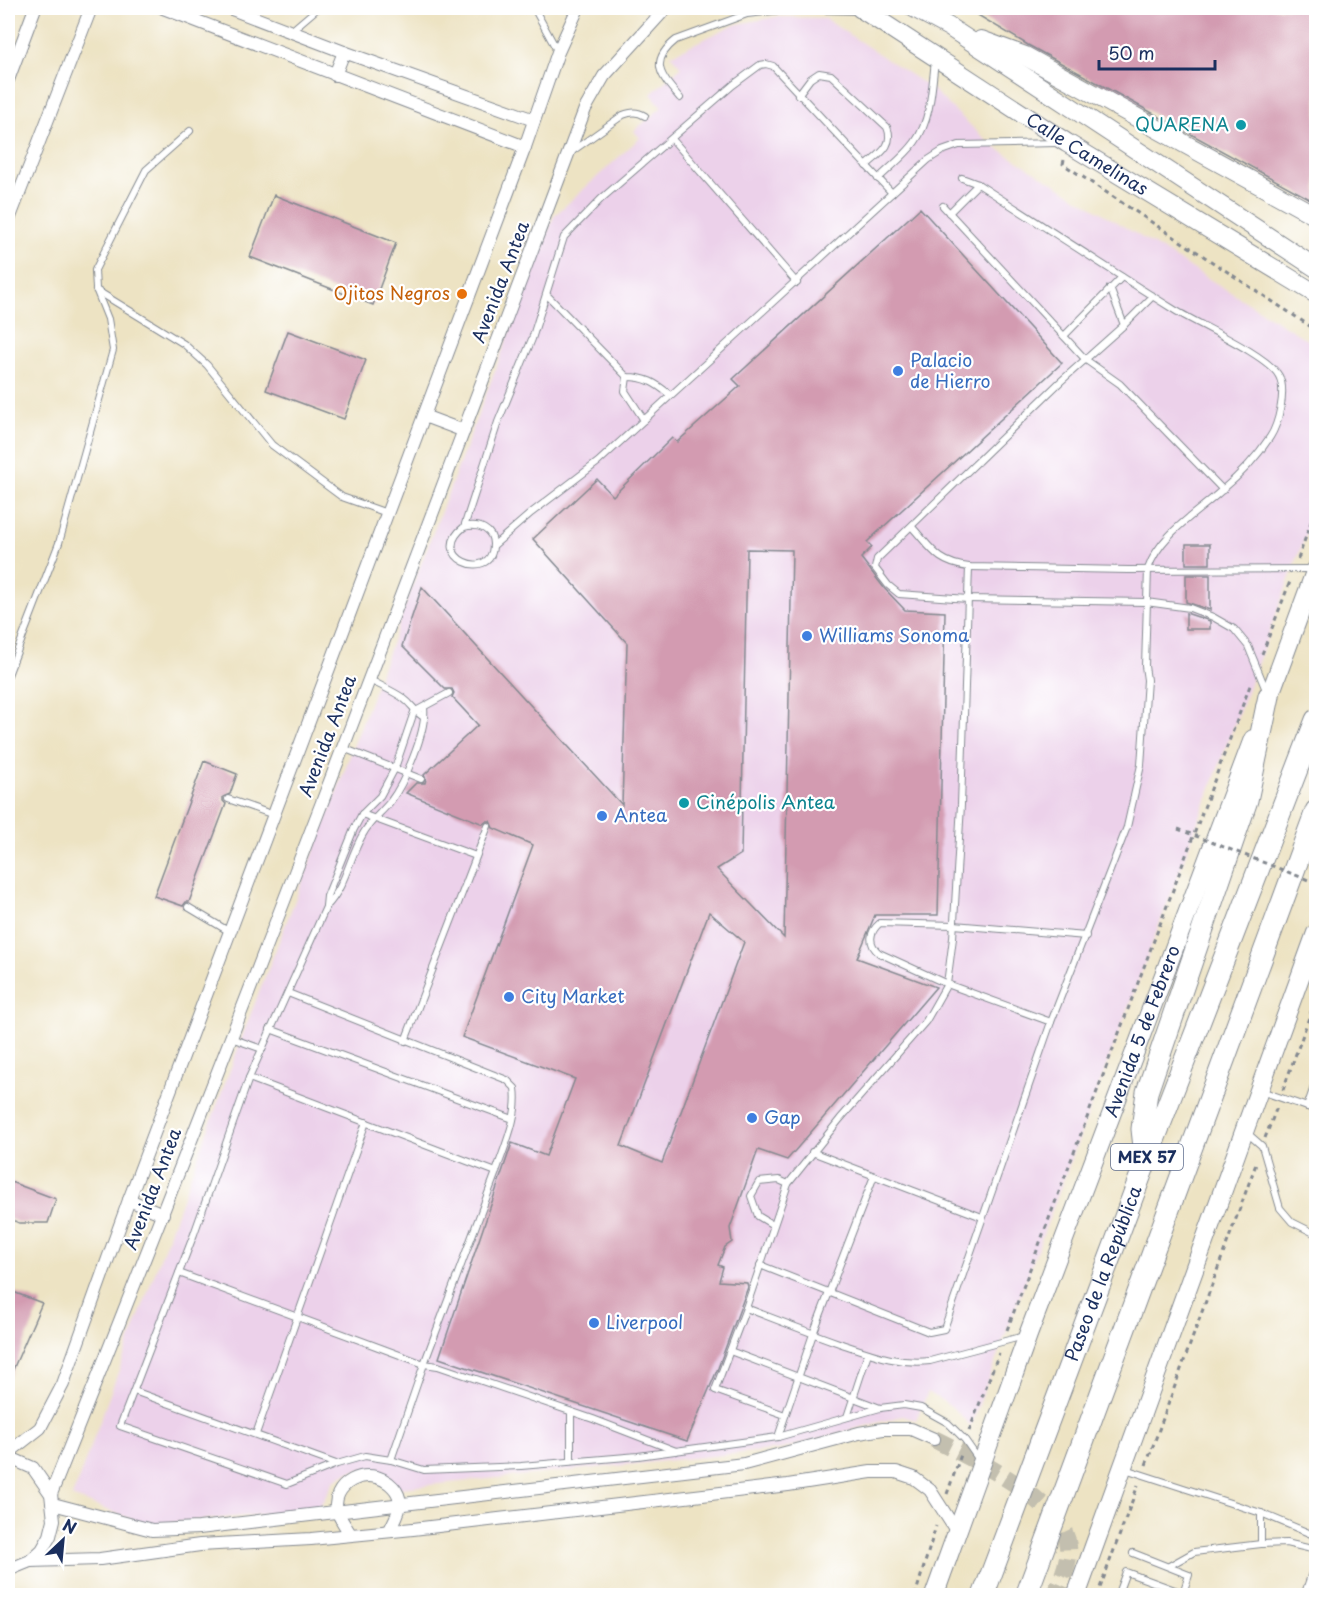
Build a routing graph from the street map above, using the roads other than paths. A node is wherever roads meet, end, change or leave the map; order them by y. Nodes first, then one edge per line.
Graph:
1 (35, 8) edge
2 (91, 8) edge
3 (163, 8) edge
4 (199, 8) edge
5 (229, 8) edge
6 (318, 8) edge
7 (534, 8) edge
8 (578, 8) edge
9 (666, 8) edge
10 (914, 8) edge
11 (863, 9) edge
12 (195, 20) junction
13 (949, 27) junction
14 (291, 31) junction
15 (344, 52) junction
16 (558, 52) junction
17 (935, 56) junction
18 (335, 75) junction
19 (8, 80) edge
20 (798, 95) junction
21 (680, 98) dead end
22 (645, 116) dead end
23 (534, 120) junction
24 (190, 131) dead end
25 (672, 139) junction
26 (1067, 143) junction
27 (525, 147) junction
28 (568, 154) junction
29 (866, 166) junction
30 (962, 178) dead end
31 (878, 179) junction
32 (978, 184) junction
33 (892, 194) junction
34 (943, 206) dead end
35 (949, 213) junction
36 (1317, 216) edge
37 (8, 222) edge
38 (1317, 268) edge
39 (1122, 277) junction
40 (796, 283) junction
41 (1110, 288) junction
42 (96, 289) junction
43 (1317, 294) edge
44 (547, 295) junction
45 (1153, 296) junction
46 (1317, 308) edge
47 (1124, 325) junction
48 (1064, 336) junction
49 (1086, 360) junction
50 (627, 376) junction
51 (670, 395) junction
52 (423, 416) junction
53 (644, 420) junction
54 (464, 431) junction
55 (1223, 490) junction
56 (387, 513) junction
57 (464, 527) junction
58 (912, 527) junction
59 (493, 546) junction
60 (969, 567) junction
61 (1148, 569) junction
62 (1316, 569) edge
63 (968, 599) junction
64 (1146, 602) junction
65 (8, 675) edge
66 (368, 680) junction
67 (449, 693) dead end
68 (1269, 696) junction
69 (424, 708) junction
70 (414, 712) junction
71 (425, 718) junction
72 (1317, 720) edge
73 (343, 748) junction
74 (395, 768) junction
75 (406, 772) junction
76 (421, 778) dead end
77 (228, 799) dead end
78 (1317, 811) edge
79 (362, 814) junction
80 (275, 815) junction
81 (374, 818) junction
82 (488, 826) dead end
83 (476, 856) junction
84 (188, 907) dead end
85 (326, 907) junction
86 (954, 926) junction
87 (231, 932) junction
88 (1317, 933) edge
89 (1086, 936) junction
90 (947, 984) junction
91 (288, 993) junction
92 (1051, 1022) junction
93 (270, 1029) junction
94 (231, 1038) junction
95 (405, 1041) junction
96 (262, 1049) junction
97 (249, 1078) junction
98 (1317, 1081) edge
99 (1260, 1090) junction
100 (1307, 1107) junction
101 (1317, 1110) edge
102 (513, 1119) junction
103 (366, 1122) junction
104 (1245, 1132) junction
105 (812, 1152) junction
106 (1146, 1161) junction
107 (496, 1172) junction
108 (874, 1176) junction
109 (788, 1184) junction
110 (129, 1200) junction
111 (163, 1214) junction
112 (982, 1217) junction
113 (773, 1225) junction
114 (1317, 1234) edge
115 (760, 1264) junction
116 (179, 1274) junction
117 (828, 1293) junction
118 (746, 1308) junction
119 (297, 1317) junction
120 (813, 1334) junction
121 (1028, 1335) junction
122 (729, 1351) junction
123 (868, 1353) junction
124 (424, 1364) junction
125 (797, 1376) junction
126 (134, 1391) junction
127 (855, 1398) junction
128 (880, 1408) junction
129 (571, 1412) junction
130 (785, 1415) junction
131 (848, 1417) junction
132 (256, 1434) junction
133 (778, 1437) junction
134 (934, 1439) tunnel mouth
135 (676, 1451) junction
136 (8, 1455) edge
137 (391, 1460) junction
138 (570, 1461) junction
139 (982, 1463) junction
140 (337, 1464) junction
141 (1122, 1468) junction
142 (52, 1499) junction
143 (400, 1505) junction
144 (337, 1512) junction
145 (1261, 1513) junction
146 (199, 1528) junction
147 (390, 1530) junction
148 (957, 1532) junction
149 (350, 1534) junction
150 (1317, 1536) edge
151 (1261, 1544) junction
152 (200, 1545) junction
153 (1317, 1550) edge
154 (999, 1552) junction
155 (1133, 1553) dead end
156 (30, 1561) junction
157 (1317, 1562) edge
158 (1169, 1566) junction
159 (8, 1570) edge
160 (1182, 1594) edge
161 (1080, 1595) edge
162 (934, 1596) edge
163 (975, 1596) edge
164 (983, 1596) edge
165 (1026, 1596) edge
166 (1117, 1596) edge
167 (1304, 1596) edge

1 - 19 street
2 - 37 street
3 - 12 street
4 - 12 lane
5 - 14 street
6 - 14 lane
7 - 16 lane
8 - 16 street, Avenida Antea
9 - 28 street, Avenida Antea
10 - 13 main road, Calle Camelinas
11 - 17 main road, Calle Camelinas
11 - 21 lane
12 - 18 street
13 - 36 main road
13 - 38 main road, Calle Camelinas
14 - 15 street
15 - 18 street
15 - 23 street
16 - 23 street, Avenida Antea
17 - 26 main road, Calle Camelinas
17 - 31 lane
18 - 27 street
20 - 25 lane
20 - 29 lane
20 - 29 lane
22 - 28 lane
23 - 27 street, Avenida Antea
24 - 42 lane
25 - 40 lane
25 - 44 lane
26 - 33 lane
26 - 43 main road, Calle Camelinas
26 - 46 main road
27 - 52 street, Avenida Antea
28 - 54 street, Avenida Antea
29 - 31 lane
30 - 32 lane
31 - 33 lane
32 - 35 lane
32 - 39 lane
33 - 40 lane
34 - 35 lane
35 - 48 lane
39 - 41 lane
39 - 45 lane
40 - 51 lane
41 - 47 lane
41 - 48 lane
42 - 56 lane
42 - 65 lane
44 - 50 lane
44 - 57 lane
45 - 47 lane
45 - 55 lane
47 - 49 lane
48 - 49 lane
49 - 55 lane
49 - 58 lane
50 - 51 lane
50 - 53 lane
51 - 53 lane
52 - 54 street
52 - 56 street, Avenida Antea
53 - 59 lane
54 - 66 street, Avenida Antea
55 - 61 lane
56 - 80 street, Avenida Antea
57 - 59 lane
57 - 59 lane
58 - 60 lane
58 - 63 lane
60 - 61 lane
60 - 63 lane
61 - 62 lane
61 - 64 lane
62 - 68 main road, Avenida 5 de Febrero
63 - 64 lane
63 - 86 lane
64 - 68 lane
64 - 89 lane
66 - 70 lane
66 - 73 street, Avenida Antea
67 - 69 lane
68 - 106 highway
68 - 121 main road, Avenida 5 de Febrero
69 - 70 lane
69 - 71 lane
70 - 71 lane
70 - 74 lane
71 - 75 lane
72 - 106 highway, Paseo de la República / MEX 57
73 - 74 lane
73 - 94 street, Avenida Antea
74 - 75 lane
74 - 79 lane
75 - 76 lane
75 - 81 lane
77 - 80 lane
78 - 165 highway, Paseo de la República / MEX 57
79 - 81 lane
79 - 85 lane
80 - 87 street, Avenida Antea
81 - 83 lane
81 - 85 lane
82 - 83 lane
83 - 95 lane
84 - 87 lane
85 - 91 lane
86 - 89 lane
86 - 90 lane
86 - 90 lane
87 - 110 street, Avenida Antea
88 - 99 main road
89 - 92 lane
90 - 92 lane
90 - 105 lane
91 - 93 lane
91 - 95 lane
92 - 112 lane
93 - 96 lane
93 - 102 lane
94 - 96 lane
94 - 111 street, Avenida Antea
95 - 102 lane
96 - 97 lane
97 - 103 lane
97 - 116 lane
98 - 100 lane
99 - 100 lane
99 - 104 main road
100 - 101 lane
102 - 107 lane
103 - 107 lane
103 - 119 lane
104 - 114 lane
104 - 141 main road
105 - 108 lane
105 - 109 lane
106 - 154 highway, Paseo de la República / MEX 57
107 - 124 lane
108 - 112 lane
108 - 117 lane
109 - 113 lane
109 - 113 lane
110 - 111 street
110 - 136 street, Avenida Antea
111 - 142 street, Avenida Antea
112 - 117 lane
113 - 115 lane
115 - 117 lane
115 - 118 lane
116 - 119 lane
116 - 126 lane
117 - 120 lane
118 - 120 lane
118 - 122 lane
119 - 124 lane
119 - 132 lane
120 - 123 lane
120 - 125 lane
121 - 123 lane
121 - 139 main road, Avenida 5 de Febrero
122 - 125 lane
122 - 130 lane
123 - 127 lane
124 - 129 lane
124 - 137 lane
125 - 127 lane
125 - 130 lane
126 - 132 lane
126 - 140 lane
127 - 128 lane
127 - 131 lane
128 - 131 lane
128 - 139 lane
129 - 135 lane
129 - 138 lane
130 - 133 lane
131 - 133 lane
132 - 140 lane
133 - 135 lane
134 - 143 street
135 - 138 lane
136 - 142 street
137 - 138 lane
137 - 140 lane
139 - 148 main road, Avenida 5 de Febrero
141 - 145 lane
141 - 161 main road
142 - 146 street
142 - 156 street, Avenida Antea
143 - 144 street
143 - 144 street
143 - 147 street
144 - 146 street
144 - 149 street
145 - 150 lane
145 - 151 lane
146 - 152 street
147 - 148 street
147 - 149 street
148 - 162 main road, Avenida 5 de Febrero
149 - 152 street
151 - 153 lane
151 - 158 lane
152 - 156 street
154 - 163 highway
154 - 164 highway, Paseo de la República / MEX 57
155 - 158 lane
156 - 159 street
157 - 167 lane
158 - 160 lane
160 - 166 lane

